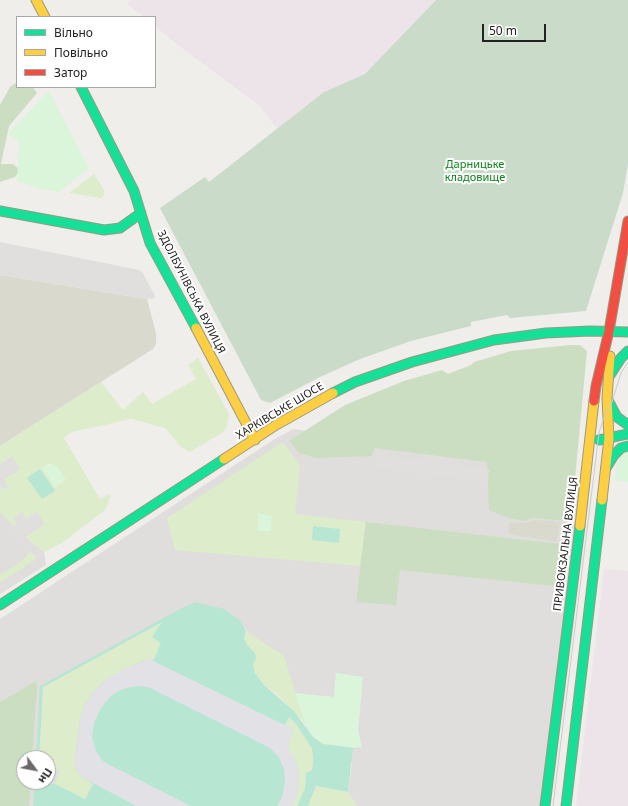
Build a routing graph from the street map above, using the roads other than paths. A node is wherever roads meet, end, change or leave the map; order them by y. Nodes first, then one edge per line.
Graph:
1 (36, 0) edge
2 (44, 16) edge
3 (82, 88) edge
4 (0, 211) edge
5 (141, 213) junction
6 (628, 221) edge
7 (628, 325) edge
8 (609, 331) junction
9 (628, 332) edge
10 (628, 351) edge
11 (609, 376) junction
12 (607, 398) junction
13 (628, 425) edge
14 (628, 434) edge
15 (609, 438) junction
16 (255, 440) junction
17 (590, 442) junction
18 (628, 446) edge
19 (605, 469) junction
20 (0, 605) edge
21 (545, 806) edge
22 (566, 806) edge

1 - 2 main road
3 - 5 main road, ЗДОЛБУНІВСЬКА ВУЛИЦЯ
4 - 5 main road
5 - 16 main road, ЗДОЛБУНІВСЬКА ВУЛИЦЯ
6 - 8 main road
7 - 8 main road, ХАРКІВСЬКЕ ШОСЕ
8 - 9 main road, ХАРКІВСЬКЕ ШОСЕ
8 - 11 main road
8 - 16 main road, ХАРКІВСЬКЕ ШОСЕ
8 - 17 main road, ПРИВОКЗАЛЬНА ВУЛИЦЯ
10 - 11 main road
11 - 12 main road
12 - 13 main road
12 - 15 main road
14 - 15 main road
15 - 17 main road
15 - 19 main road
16 - 20 main road, ХАРКІВСЬКЕ ШОСЕ
17 - 21 main road, ПРИВОКЗАЛЬНА ВУЛИЦЯ
18 - 19 main road
19 - 22 main road

